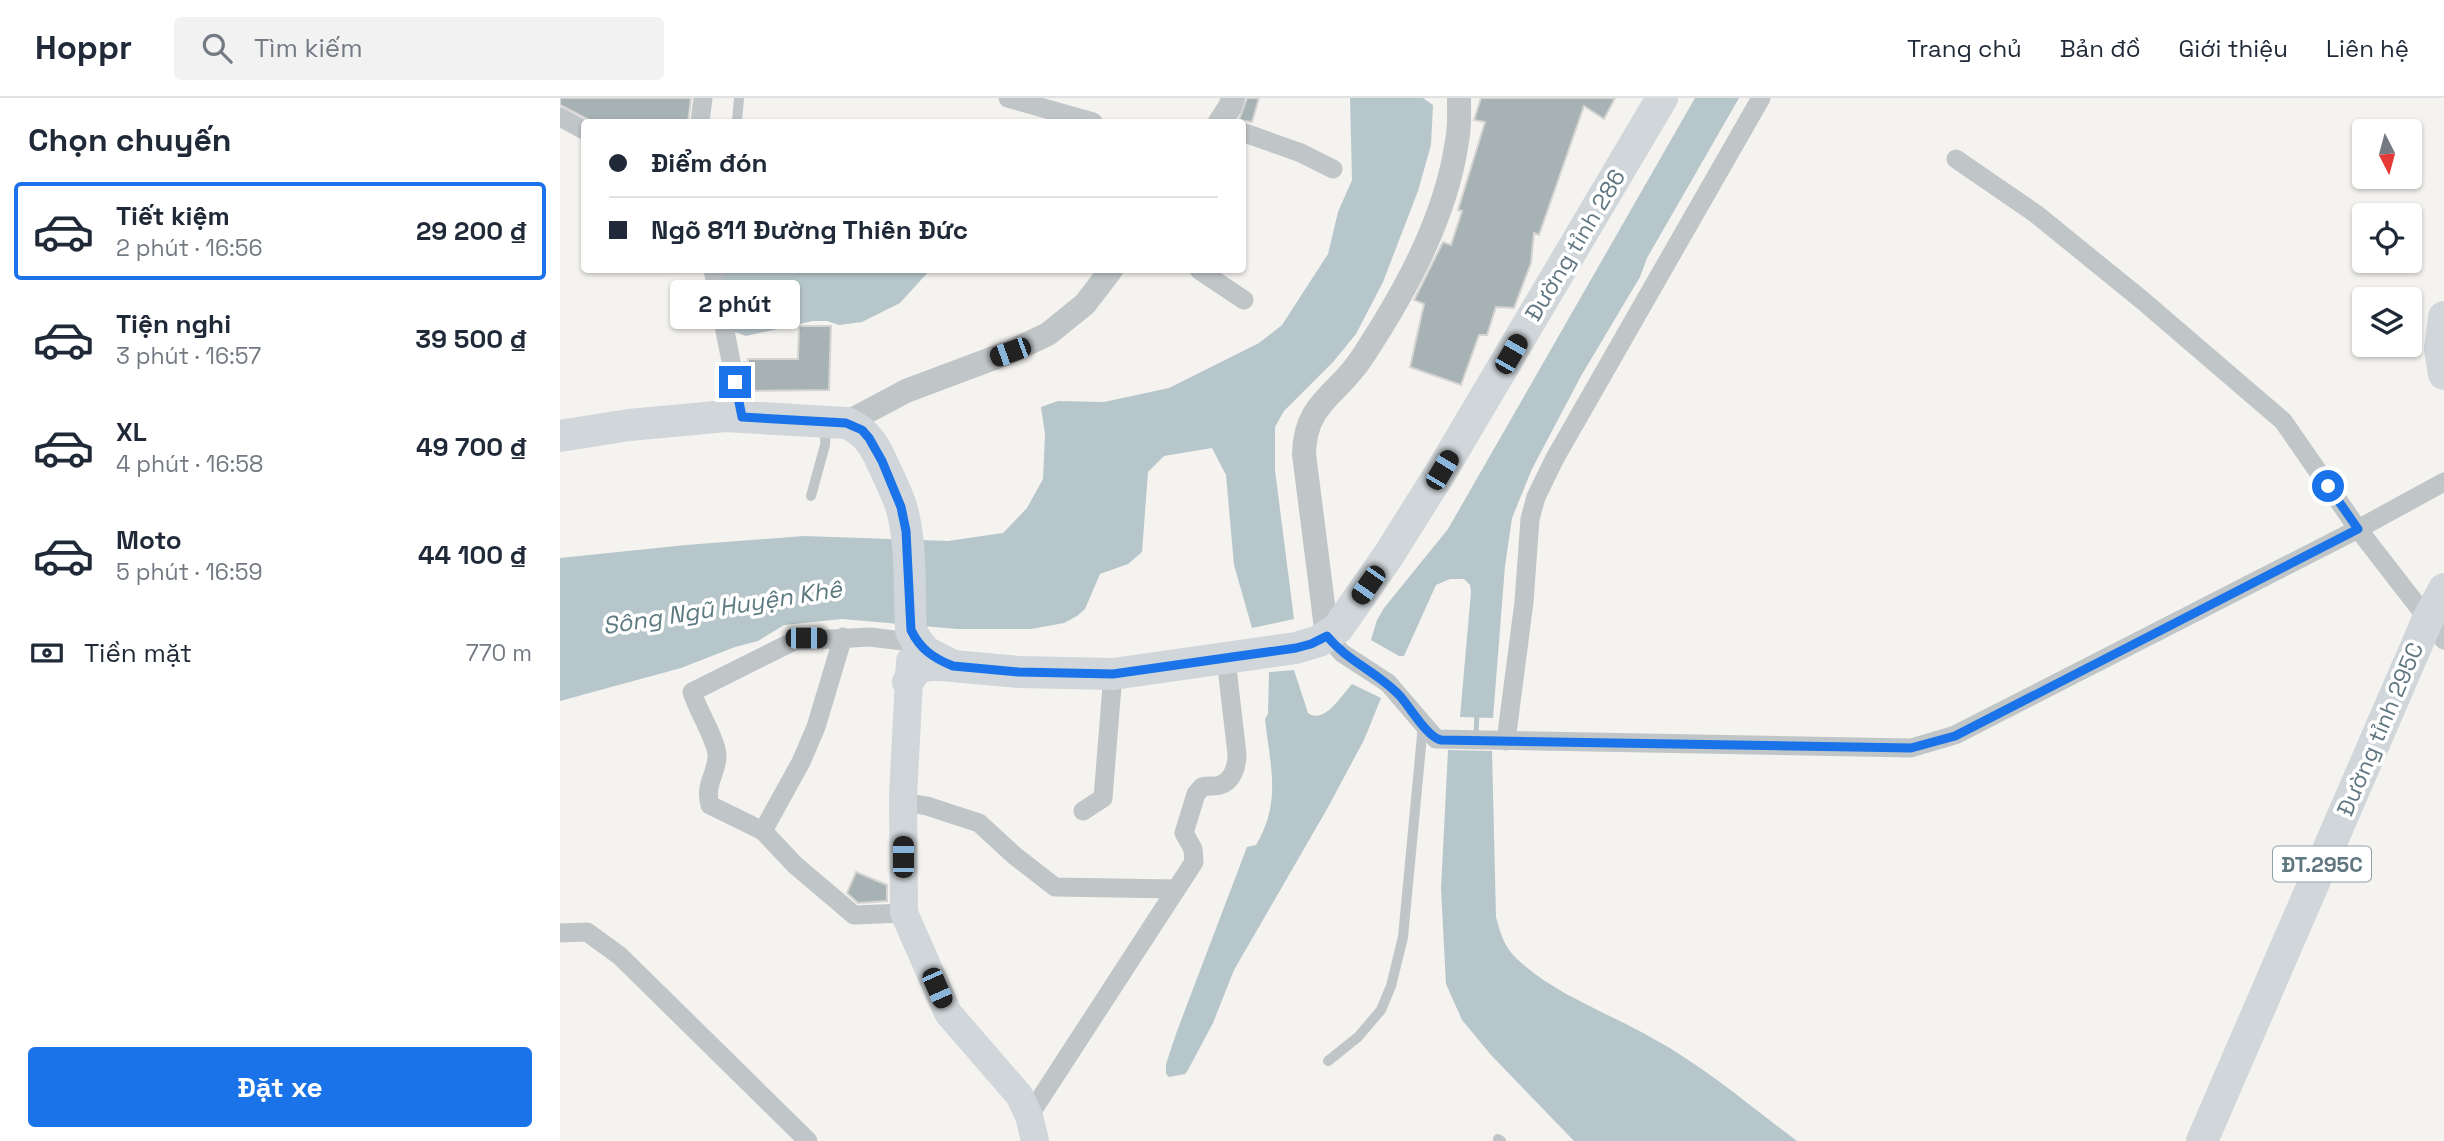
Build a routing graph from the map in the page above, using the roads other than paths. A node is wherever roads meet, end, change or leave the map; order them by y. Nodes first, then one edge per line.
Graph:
1 (703, 98) edge
2 (739, 98) edge
3 (1008, 98) edge
4 (1233, 98) edge
5 (1459, 98) edge
6 (1662, 98) edge
7 (1761, 98) edge
8 (560, 117) edge
9 (700, 119) edge
10 (737, 119) edge
11 (1082, 119) edge
12 (1222, 119) edge
13 (581, 128) edge
14 (1246, 133) edge
15 (1956, 159) dead end
16 (1333, 169) dead end
17 (714, 273) edge
18 (1109, 273) edge
19 (1204, 273) edge
20 (1244, 300) dead end
21 (2444, 317) edge
22 (2444, 374) edge
23 (742, 417) junction
24 (836, 422) junction
25 (560, 436) edge
26 (2444, 482) edge
27 (811, 496) dead end
28 (2358, 529) junction
29 (2444, 589) edge
30 (2436, 629) edge
31 (911, 636) junction
32 (1327, 636) junction
33 (843, 637) junction
34 (1226, 659) junction
35 (953, 666) junction
36 (1113, 674) junction
37 (908, 682) junction
38 (1423, 724) junction
39 (1500, 741) junction
40 (903, 802) junction
41 (1083, 811) dead end
42 (763, 831) junction
43 (1175, 889) junction
44 (904, 913) junction
45 (560, 933) edge
46 (1328, 1061) dead end
47 (1032, 1129) edge
48 (808, 1141) edge
49 (2202, 1141) edge

1 - 9 street
2 - 10 lane
3 - 11 street
4 - 12 street
5 - 32 street
6 - 32 main road, Đường tỉnh 286
7 - 39 street
8 - 13 street
14 - 16 street
15 - 28 street
17 - 23 street
18 - 24 street
19 - 20 street
21 - 22 main road
23 - 24 main road
23 - 25 main road
24 - 27 lane
24 - 31 main road
26 - 28 street
28 - 30 street
28 - 39 street
29 - 30 main road, Đường tỉnh 295C / ĐT.295C
30 - 49 main road, Đường tỉnh 295C / ĐT.295C
31 - 33 street
31 - 35 main road
31 - 37 main road
32 - 34 main road
32 - 38 street
33 - 42 street
33 - 42 street
34 - 36 main road
34 - 43 street
35 - 36 main road
35 - 37 main road
36 - 41 street
37 - 40 main road
38 - 39 street
38 - 46 lane
40 - 43 street
40 - 44 main road
42 - 44 street
43 - 47 street
44 - 47 main road
45 - 48 street

